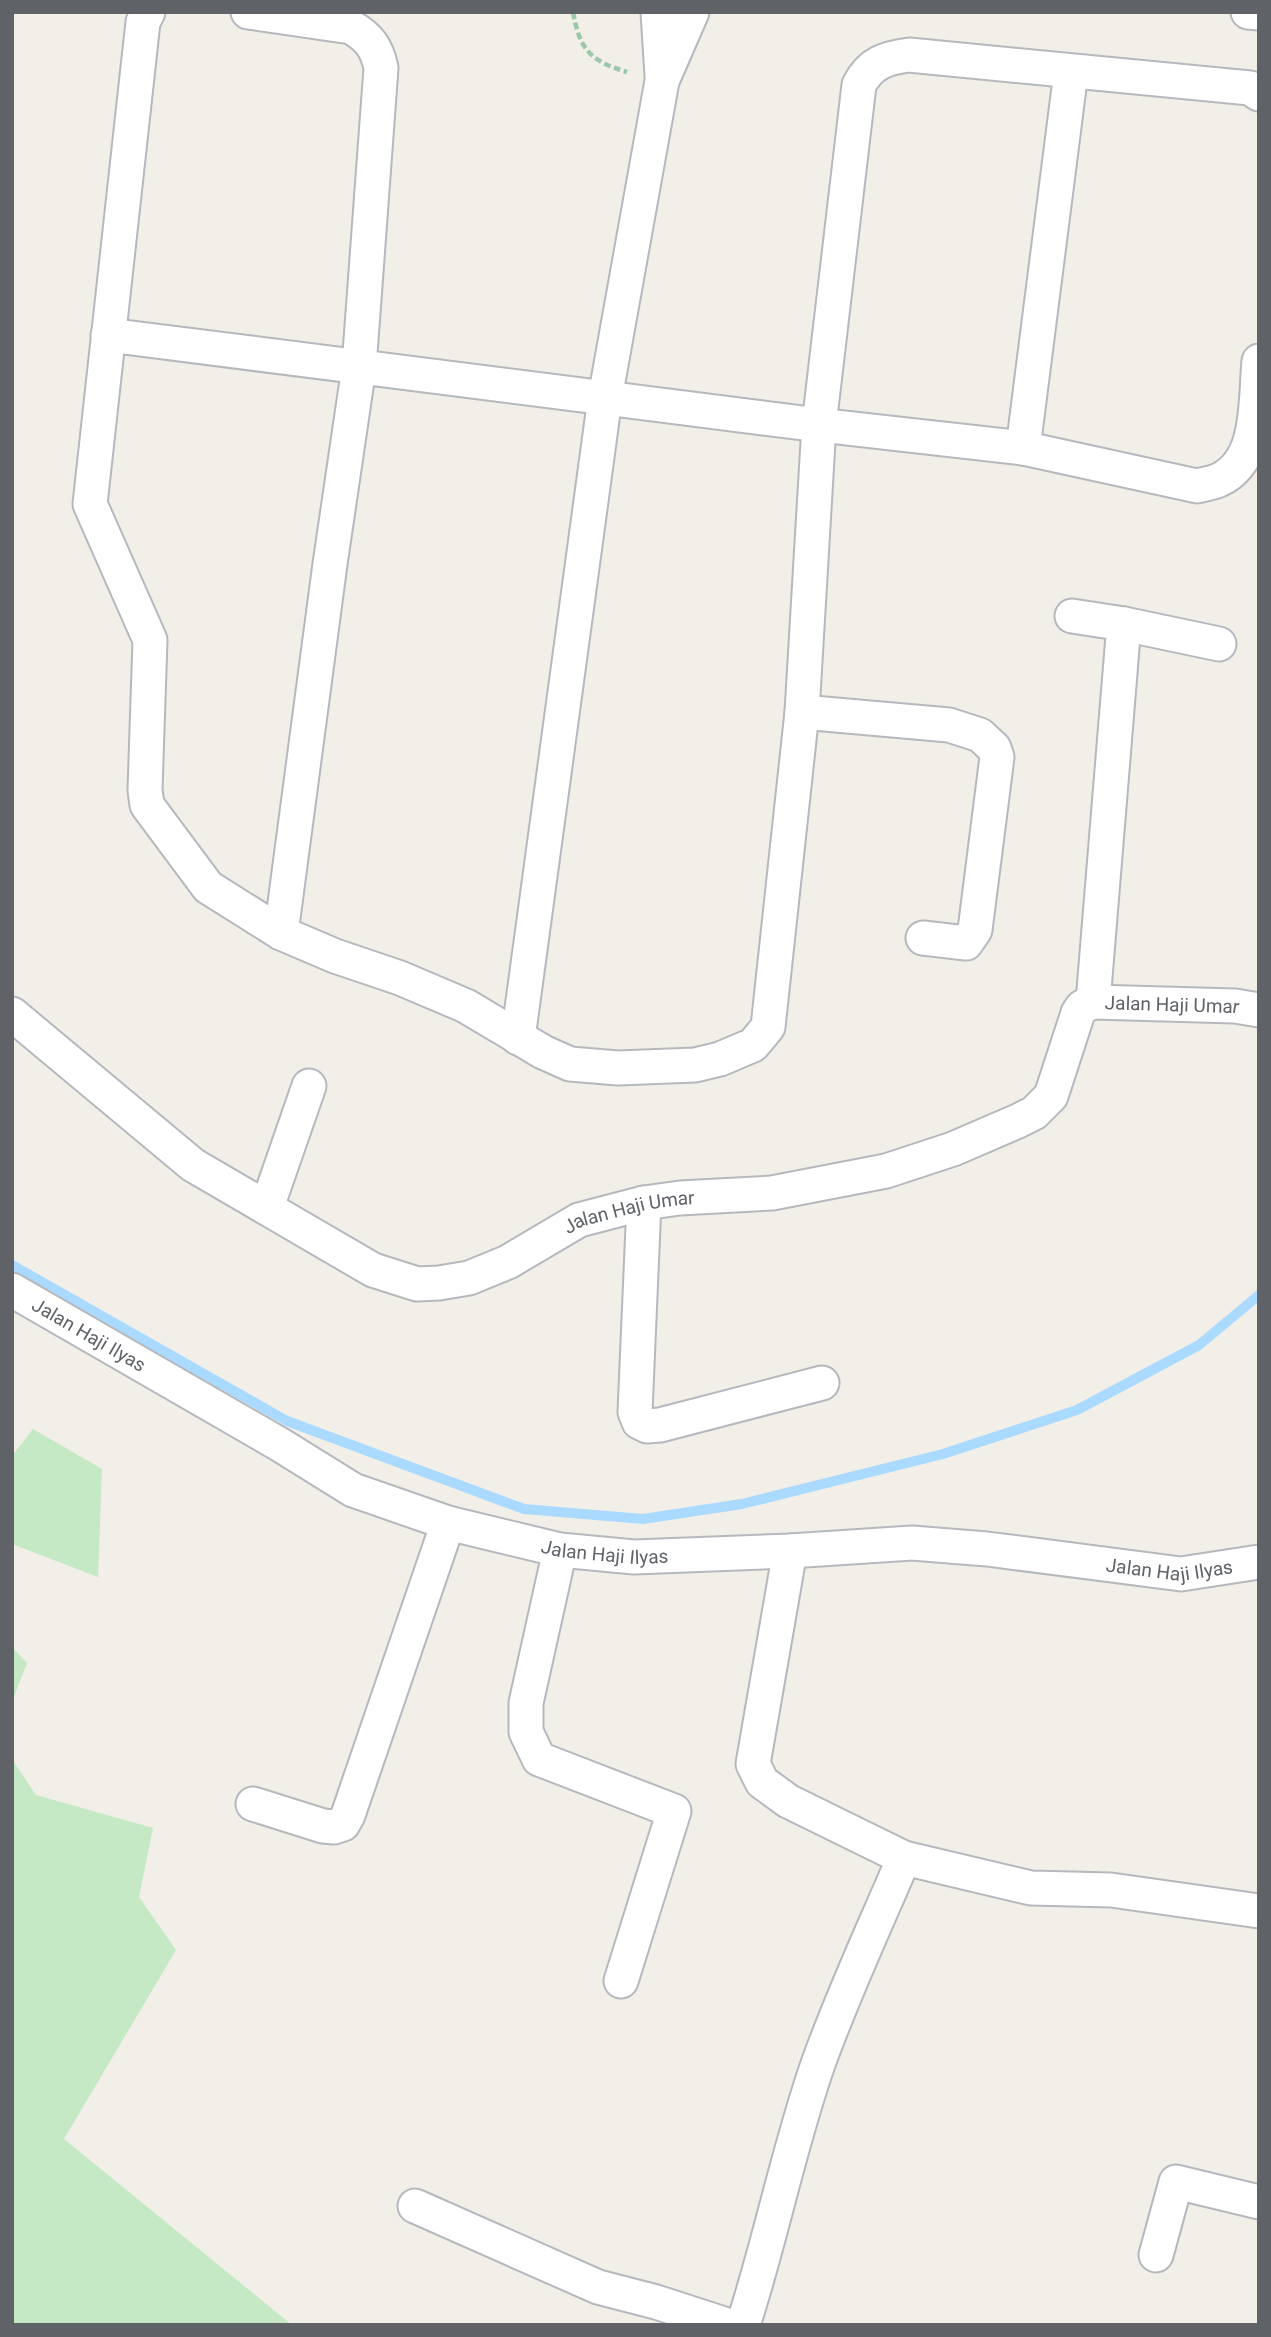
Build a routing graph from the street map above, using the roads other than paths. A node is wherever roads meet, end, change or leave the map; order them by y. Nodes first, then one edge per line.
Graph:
1 (148, 12) edge
2 (248, 12) edge
3 (658, 12) edge
4 (692, 12) edge
5 (1248, 12) edge
6 (1259, 13) edge
7 (1071, 72) junction
8 (662, 82) junction
9 (1259, 94) edge
10 (108, 335) junction
11 (1259, 361) edge
12 (359, 367) junction
13 (605, 398) junction
14 (819, 425) junction
15 (1023, 448) junction
16 (1072, 616) dead end
17 (1124, 624) junction
18 (1219, 644) dead end
19 (802, 712) junction
20 (281, 933) junction
21 (923, 938) dead end
22 (1093, 1002) junction
23 (1259, 1010) edge
24 (12, 1014) edge
25 (518, 1038) junction
26 (309, 1086) dead end
27 (644, 1203) junction
28 (267, 1208) junction
29 (12, 1290) edge
30 (822, 1383) dead end
31 (448, 1523) junction
32 (560, 1549) junction
33 (790, 1551) junction
34 (1259, 1562) edge
35 (253, 1804) dead end
36 (904, 1858) junction
37 (1259, 1911) edge
38 (621, 1981) dead end
39 (1259, 2202) edge
40 (415, 2206) dead end
41 (1156, 2255) dead end
42 (727, 2325) edge
43 (743, 2325) edge

1 - 10 street
2 - 12 street
3 - 8 street
4 - 8 street
5 - 6 street
7 - 9 street
7 - 14 street
7 - 15 street
8 - 13 street
10 - 12 street
10 - 20 street
11 - 15 street
12 - 13 street
12 - 20 street
13 - 14 street
13 - 25 street
14 - 15 street
14 - 19 street
16 - 17 street
17 - 18 street
17 - 22 street
19 - 21 street
19 - 25 street
20 - 25 street
22 - 23 street, Jalan Haji Umar
22 - 27 street, Jalan Haji Umar
24 - 28 street, Jalan Haji Umar
26 - 28 street
27 - 28 street, Jalan Haji Umar
27 - 30 street
29 - 31 street, Jalan Haji Ilyas
31 - 32 street, Jalan Haji Ilyas
31 - 35 street
32 - 33 street, Jalan Haji Ilyas
32 - 38 street
33 - 34 street, Jalan Haji Ilyas
33 - 36 street
36 - 37 street
36 - 43 street
39 - 41 street
40 - 42 street

